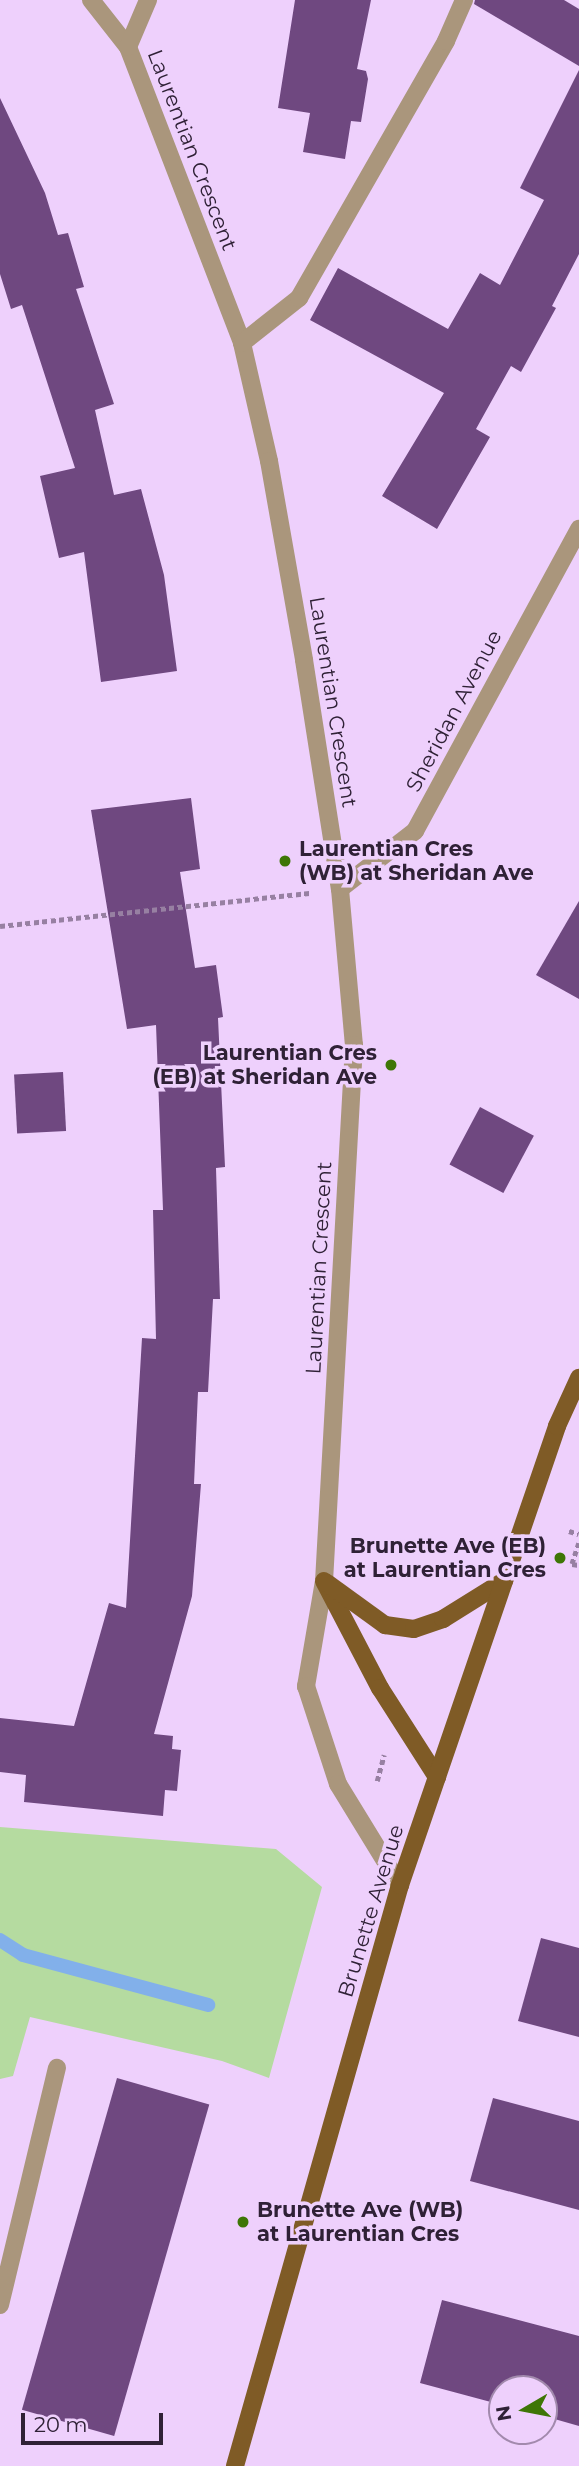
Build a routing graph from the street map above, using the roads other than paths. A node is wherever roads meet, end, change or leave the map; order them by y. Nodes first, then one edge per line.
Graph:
1 (91, 0) edge
2 (148, 0) edge
3 (464, 0) edge
4 (128, 47) junction
5 (242, 343) junction
6 (579, 528) edge
7 (340, 889) junction
8 (579, 1378) edge
9 (324, 1581) junction
10 (504, 1581) junction
11 (437, 1777) junction
12 (400, 1885) junction
13 (57, 2068) dead end
14 (0, 2305) edge
15 (235, 2466) edge

1 - 4 street, Laurentian Crescent
2 - 4 street
3 - 5 street
4 - 5 street, Laurentian Crescent
5 - 7 street, Laurentian Crescent
6 - 7 street, Sheridan Avenue
7 - 9 street, Laurentian Crescent
8 - 10 main road, Brunette Avenue
9 - 10 main road
9 - 11 main road
9 - 12 street, Laurentian Crescent
10 - 11 main road, Brunette Avenue
11 - 12 main road, Brunette Avenue
12 - 15 main road, Brunette Avenue
13 - 14 street

